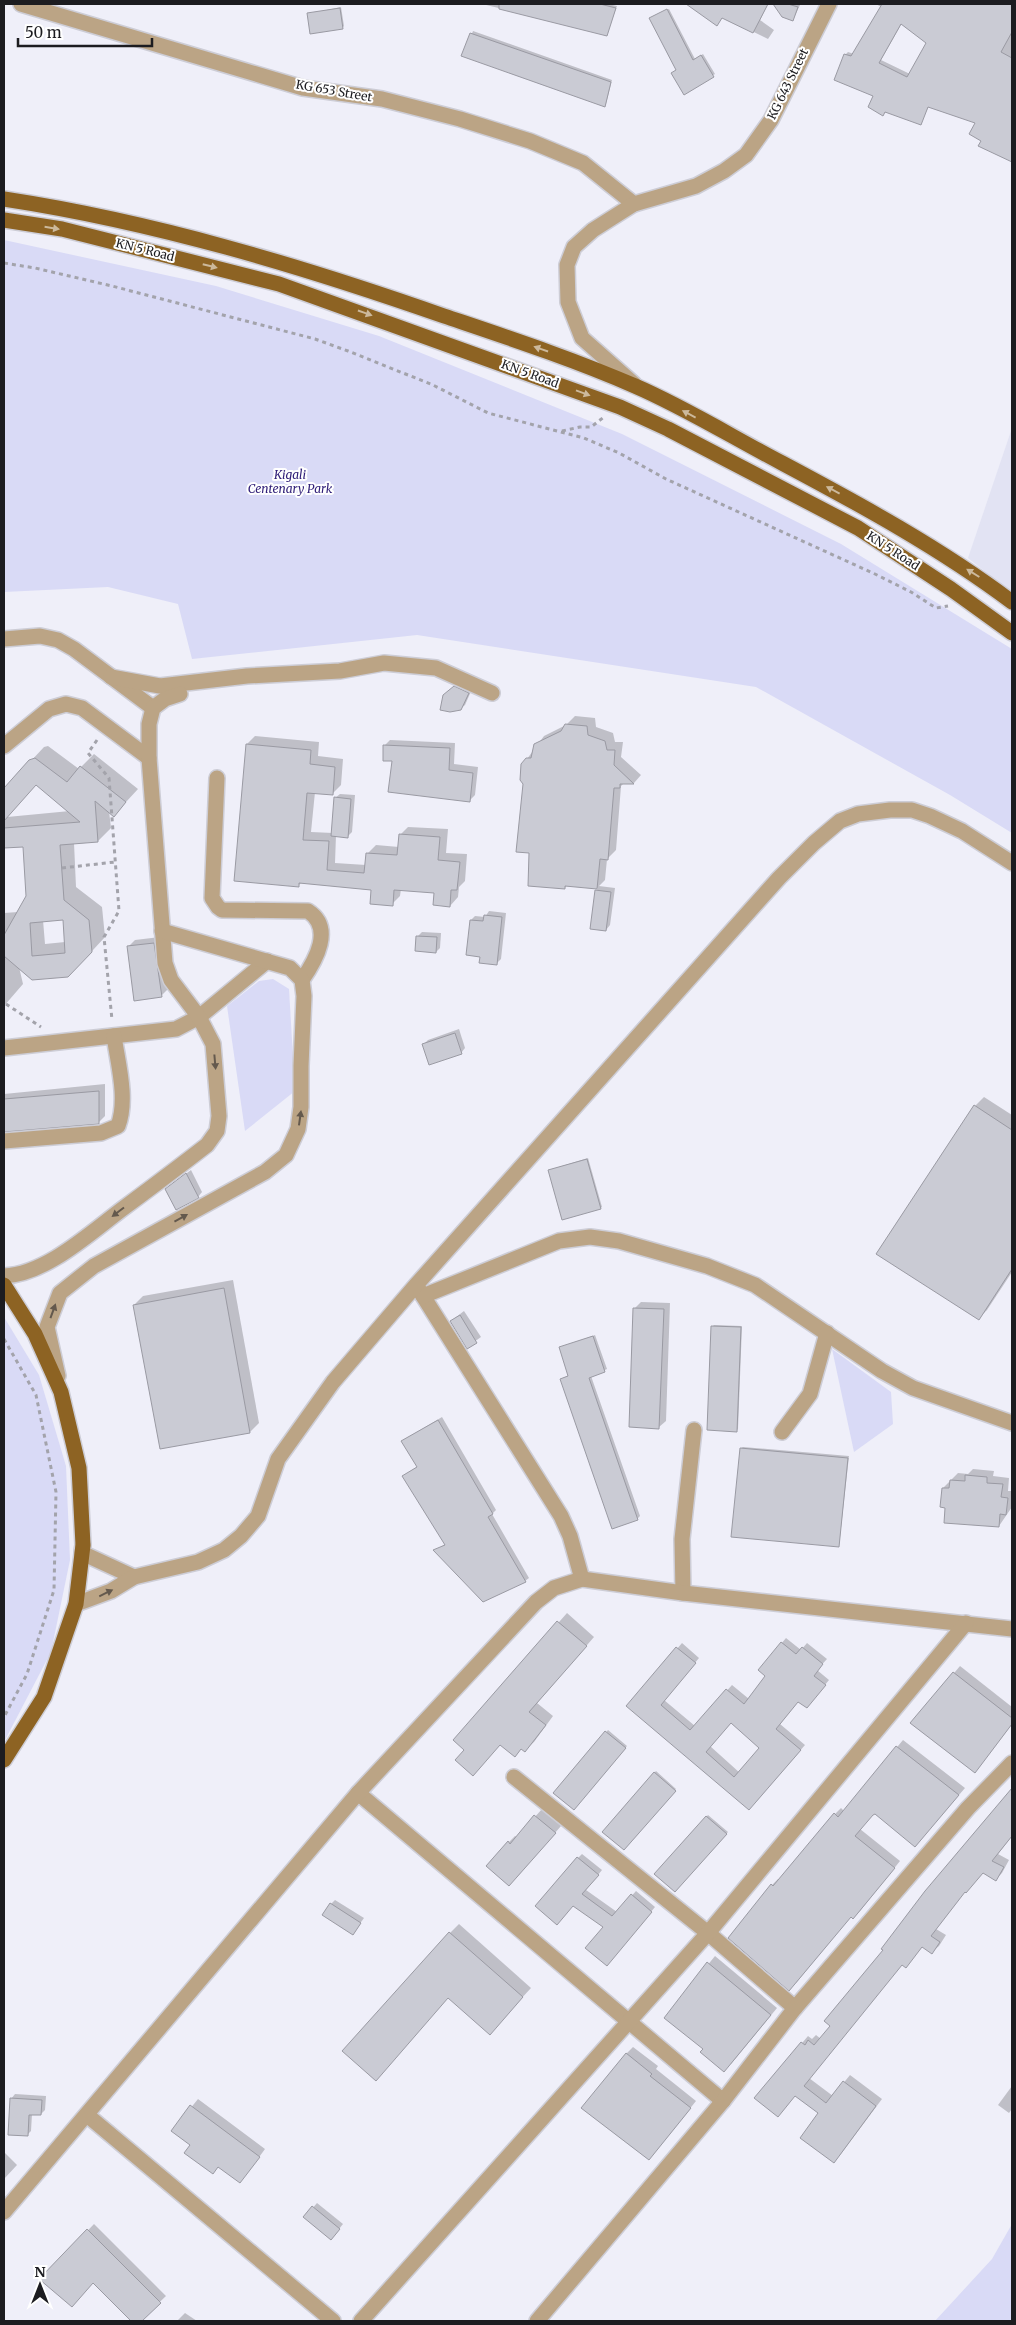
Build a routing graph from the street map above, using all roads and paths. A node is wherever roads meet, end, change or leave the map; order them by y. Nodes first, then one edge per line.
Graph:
1 (21, 4) edge
2 (829, 4) edge
3 (4, 199) edge
4 (634, 204) junction
5 (4, 220) edge
6 (4, 264) edge
7 (638, 388) junction
8 (969, 602) junction
9 (1012, 602) edge
10 (1012, 633) edge
11 (4, 639) edge
12 (111, 677) junction
13 (492, 693) dead end
14 (180, 694) dead end
15 (153, 708) junction
16 (107, 725) junction
17 (4, 746) edge
18 (149, 758) junction
19 (217, 778) dead end
20 (116, 862) junction
21 (1012, 863) edge
22 (62, 868) dead end
23 (162, 930) junction
24 (267, 961) junction
25 (302, 980) junction
26 (6, 1004) dead end
27 (199, 1017) junction
28 (114, 1036) junction
29 (62, 1041) junction
30 (4, 1048) edge
31 (4, 1141) edge
32 (4, 1276) edge
33 (4, 1285) edge
34 (420, 1290) junction
35 (827, 1333) junction
36 (4, 1339) edge
37 (61, 1392) junction
38 (1012, 1423) edge
39 (694, 1430) dead end
40 (782, 1432) dead end
41 (83, 1545) junction
42 (134, 1576) junction
43 (582, 1580) junction
44 (683, 1593) junction
45 (76, 1604) junction
46 (966, 1623) junction
47 (1012, 1629) edge
48 (4, 1717) edge
49 (4, 1760) edge
50 (1012, 1763) edge
51 (514, 1777) dead end
52 (358, 1793) junction
53 (708, 1933) junction
54 (795, 2008) junction
55 (629, 2023) junction
56 (723, 2101) junction
57 (88, 2115) junction
58 (4, 2212) edge
59 (333, 2321) edge
60 (360, 2321) edge
61 (537, 2321) edge

1 - 4 street, KG 653 Street
2 - 4 street, KG 643 Street
7 -> 3 main road, KN 5 Road
4 - 7 street, KG 643 Street
5 -> 8 main road, KN 5 Road
6 - 8 path
9 -> 7 main road, KN 5 Road
8 - 10 main road, KN 5 Road
11 - 12 street
12 - 13 street
12 - 15 street
14 - 15 street
15 - 18 street
16 - 17 street
16 - 18 street
16 - 20 path
18 - 23 street
19 - 25 street
20 - 22 path
20 - 28 path
21 - 34 street
23 - 24 street
23 - 27 street
24 - 25 street
24 - 27 street
37 -> 25 street
26 - 29 path
27 - 28 street
27 -> 32 street
28 - 29 street
28 - 31 street
29 - 30 street
33 - 37 main road
34 - 35 street
34 - 42 street
34 - 43 street
35 - 38 street
35 - 40 street
36 - 48 path
37 - 41 main road
39 - 44 street
41 - 42 street
41 - 45 main road
45 -> 42 street
43 - 44 street
43 - 52 street
44 - 46 street
45 - 49 main road
46 - 47 street
46 - 53 street
50 - 54 street
51 - 53 street
52 - 55 street
52 - 57 street
53 - 54 street
53 - 55 street
54 - 56 street
55 - 56 street
55 - 60 street
56 - 61 street
57 - 58 street
57 - 59 street

